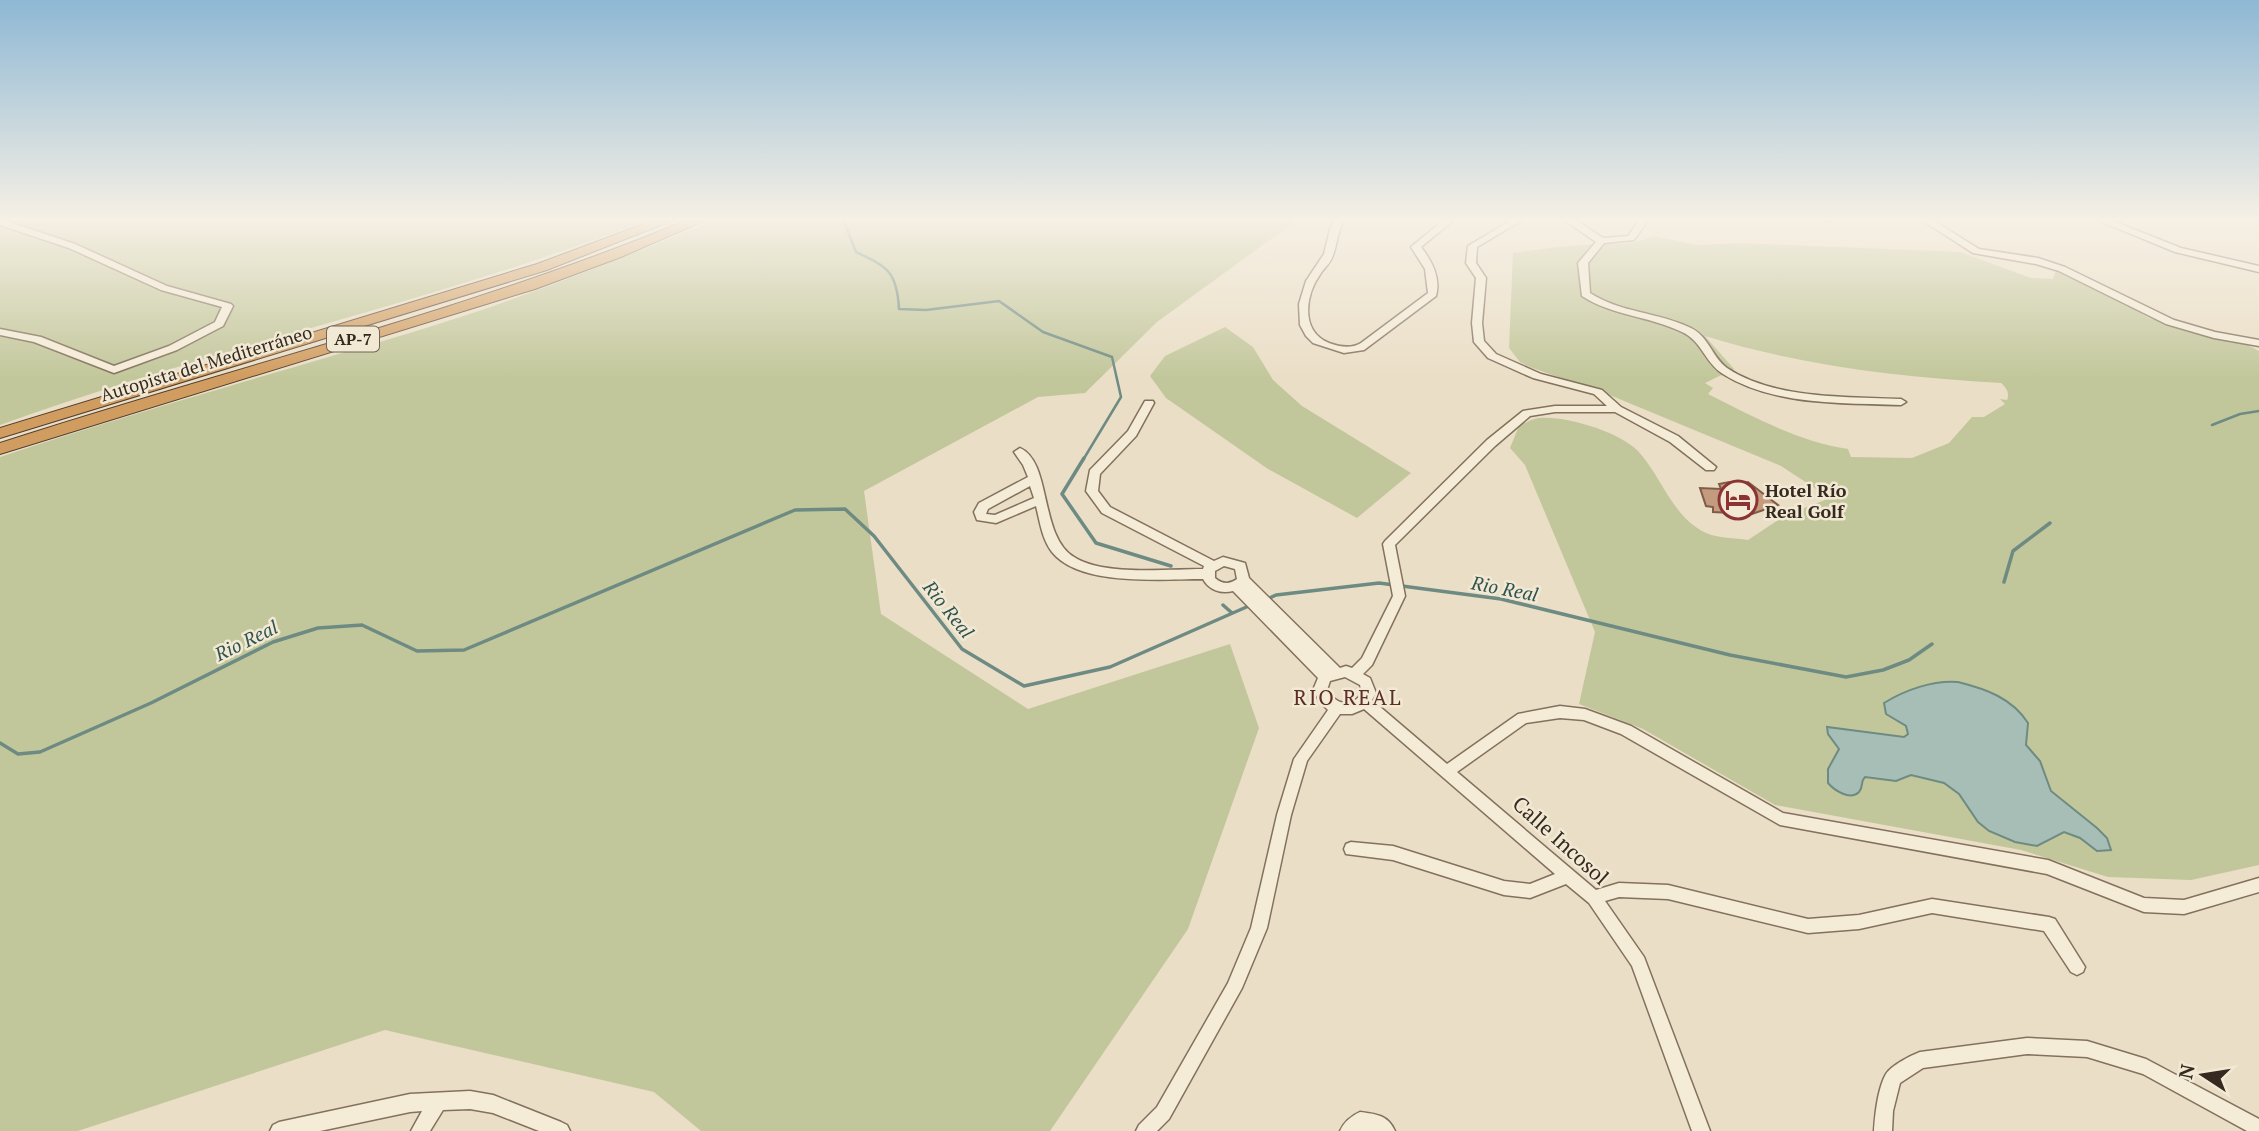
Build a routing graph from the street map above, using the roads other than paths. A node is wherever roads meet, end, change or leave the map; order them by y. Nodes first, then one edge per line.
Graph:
1 (128, 272) edge
2 (526, 272) edge
3 (567, 272) edge
4 (1316, 272) edge
5 (1432, 272) edge
6 (1477, 272) edge
7 (1582, 272) edge
8 (2070, 272) edge
9 (0, 332) edge
10 (2259, 343) edge
11 (1900, 402) dead end
12 (1149, 403) dead end
13 (1617, 410) junction
14 (0, 433) edge
15 (0, 449) edge
16 (1020, 452) dead end
17 (1710, 467) dead end
18 (1034, 480) junction
19 (1040, 500) junction
20 (1210, 569) junction
21 (1240, 583) junction
22 (1331, 674) junction
23 (1355, 674) junction
24 (1366, 703) junction
25 (1337, 708) junction
26 (1447, 771) junction
27 (1351, 849) dead end
28 (1568, 876) junction
29 (2259, 885) edge
30 (1594, 898) junction
31 (2077, 967) dead end
32 (437, 1103) junction
33 (2259, 1128) edge
34 (279, 1131) edge
35 (420, 1131) edge
36 (561, 1131) edge
37 (1145, 1131) edge
38 (1349, 1131) edge
39 (1385, 1131) edge
40 (1701, 1131) edge
41 (1883, 1131) edge

1 - 9 street
2 - 14 highway, Autopista del Mediterráneo / AP-7
3 - 15 highway, Autopista del Mediterráneo / AP-7
4 - 5 street
6 - 13 street
7 - 11 street
8 - 10 street
12 - 20 street
13 - 17 street
13 - 23 street
16 - 18 street
18 - 19 street
18 - 19 street
19 - 20 street
20 - 21 street
20 - 21 street
21 - 22 street
22 - 23 street
22 - 25 street
23 - 24 street
24 - 25 street
24 - 26 street, Calle Incosol
25 - 37 street
26 - 28 street, Calle Incosol
26 - 29 street
27 - 28 street
28 - 30 street, Calle Incosol
30 - 31 street
30 - 40 street, Calle Incosol
32 - 34 street
32 - 35 street
32 - 36 street
33 - 41 street
38 - 39 street

